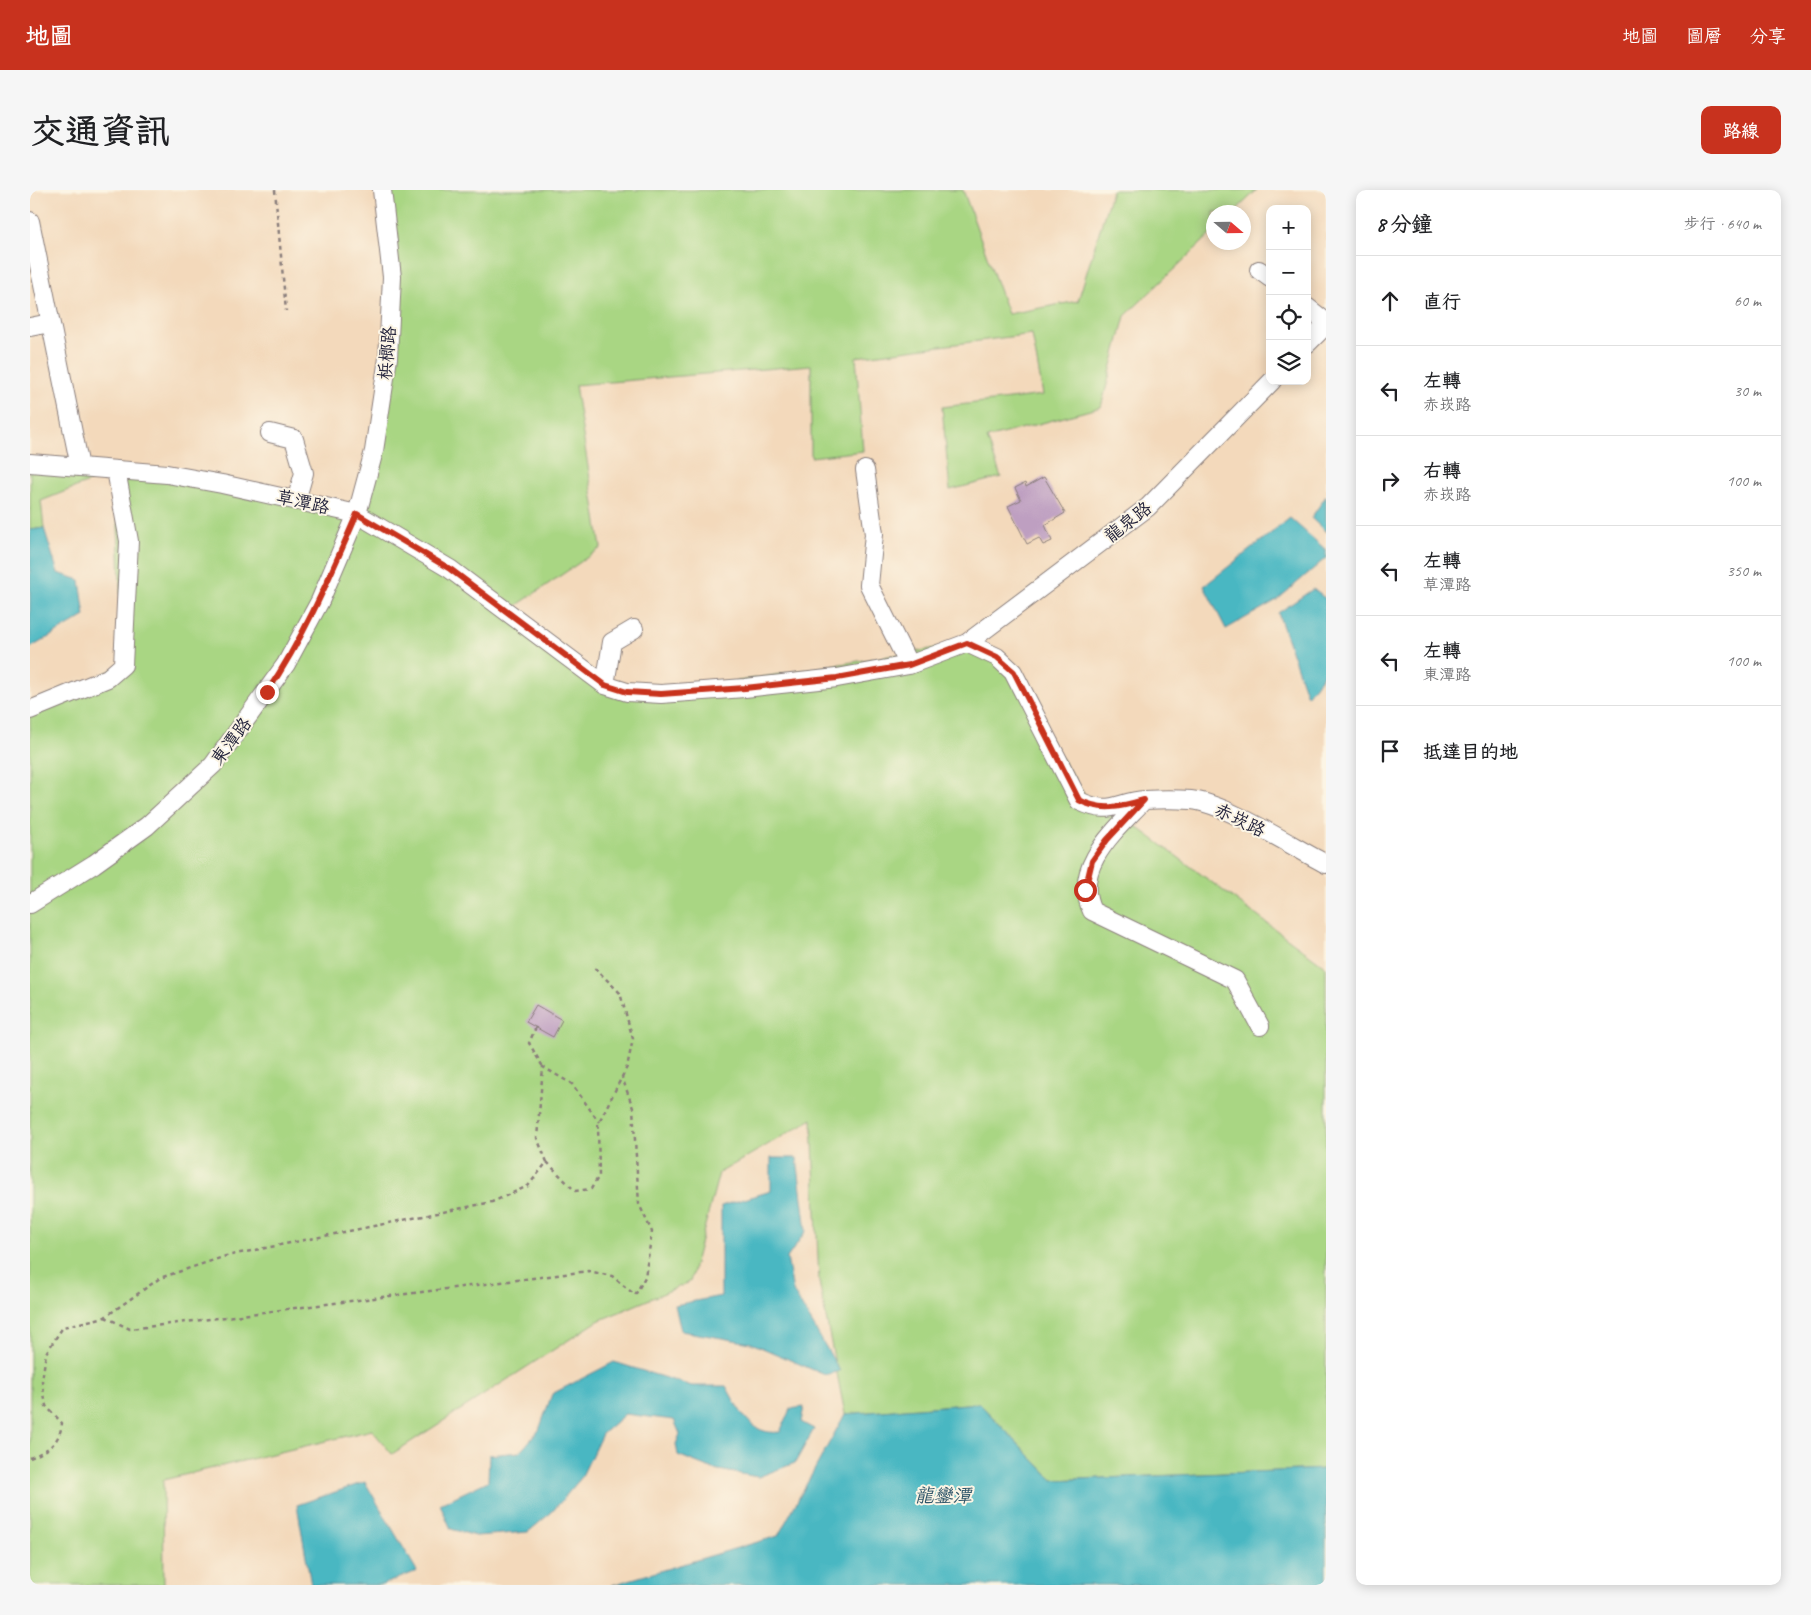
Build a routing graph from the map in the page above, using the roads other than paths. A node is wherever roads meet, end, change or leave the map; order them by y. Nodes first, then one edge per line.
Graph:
1 (382, 190) edge
2 (30, 221) edge
3 (1311, 310) edge
4 (50, 323) junction
5 (1326, 323) edge
6 (30, 327) edge
7 (1311, 340) edge
8 (1268, 385) edge
9 (270, 433) dead end
10 (30, 463) edge
11 (80, 467) junction
12 (116, 470) junction
13 (866, 470) dead end
14 (296, 500) junction
15 (357, 514) junction
16 (634, 629) dead end
17 (967, 643) junction
18 (909, 665) junction
19 (605, 685) junction
20 (30, 710) edge
21 (1144, 800) junction
22 (1326, 864) edge
23 (30, 904) edge
24 (1260, 1026) dead end

1 - 15 street, 梹榔路
2 - 4 street
3 - 5 street
4 - 6 street
4 - 11 street
5 - 7 street
8 - 17 street, 龍泉路
9 - 14 street
10 - 11 street, 草潭路
11 - 12 street, 草潭路
12 - 14 street, 草潭路
12 - 20 street
13 - 18 street
14 - 15 street, 草潭路
15 - 19 street, 草潭路
15 - 23 street, 東潭路
16 - 19 street
17 - 18 street, 草潭路
17 - 21 street, 赤崁路
18 - 19 street, 草潭路
21 - 22 street, 赤崁路
21 - 24 street

